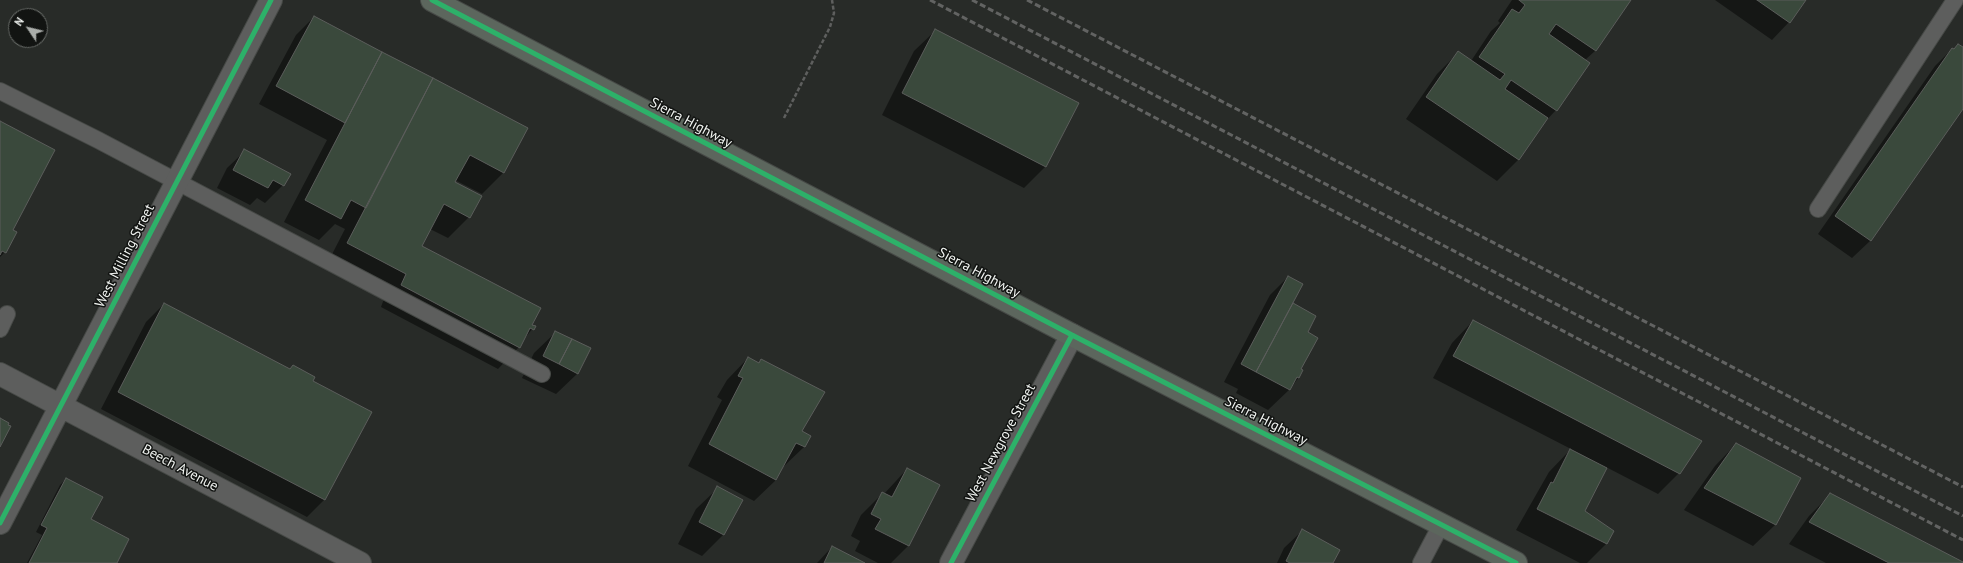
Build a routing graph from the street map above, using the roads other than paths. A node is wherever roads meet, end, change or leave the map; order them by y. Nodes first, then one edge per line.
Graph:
1 (271, 0) edge
2 (432, 0) edge
3 (1955, 0) edge
4 (0, 91) edge
5 (177, 182) junction
6 (1818, 209) dead end
7 (7, 314) dead end
8 (0, 329) edge
9 (1072, 335) junction
10 (0, 374) edge
11 (542, 374) dead end
12 (61, 406) junction
13 (0, 523) edge
14 (1441, 525) junction
15 (360, 563) edge
16 (951, 563) edge
17 (1421, 563) edge
18 (1516, 563) edge

1 - 5 street, West Milling Street
2 - 9 main road, Sierra Highway
3 - 6 lane
4 - 5 lane
5 - 11 lane
5 - 12 street, West Milling Street
7 - 8 lane
9 - 14 main road, Sierra Highway
9 - 16 street, West Newgrove Street
10 - 12 street, Beech Avenue
12 - 13 street, West Milling Street
12 - 15 street, Beech Avenue
14 - 17 lane
14 - 18 main road, Sierra Highway

